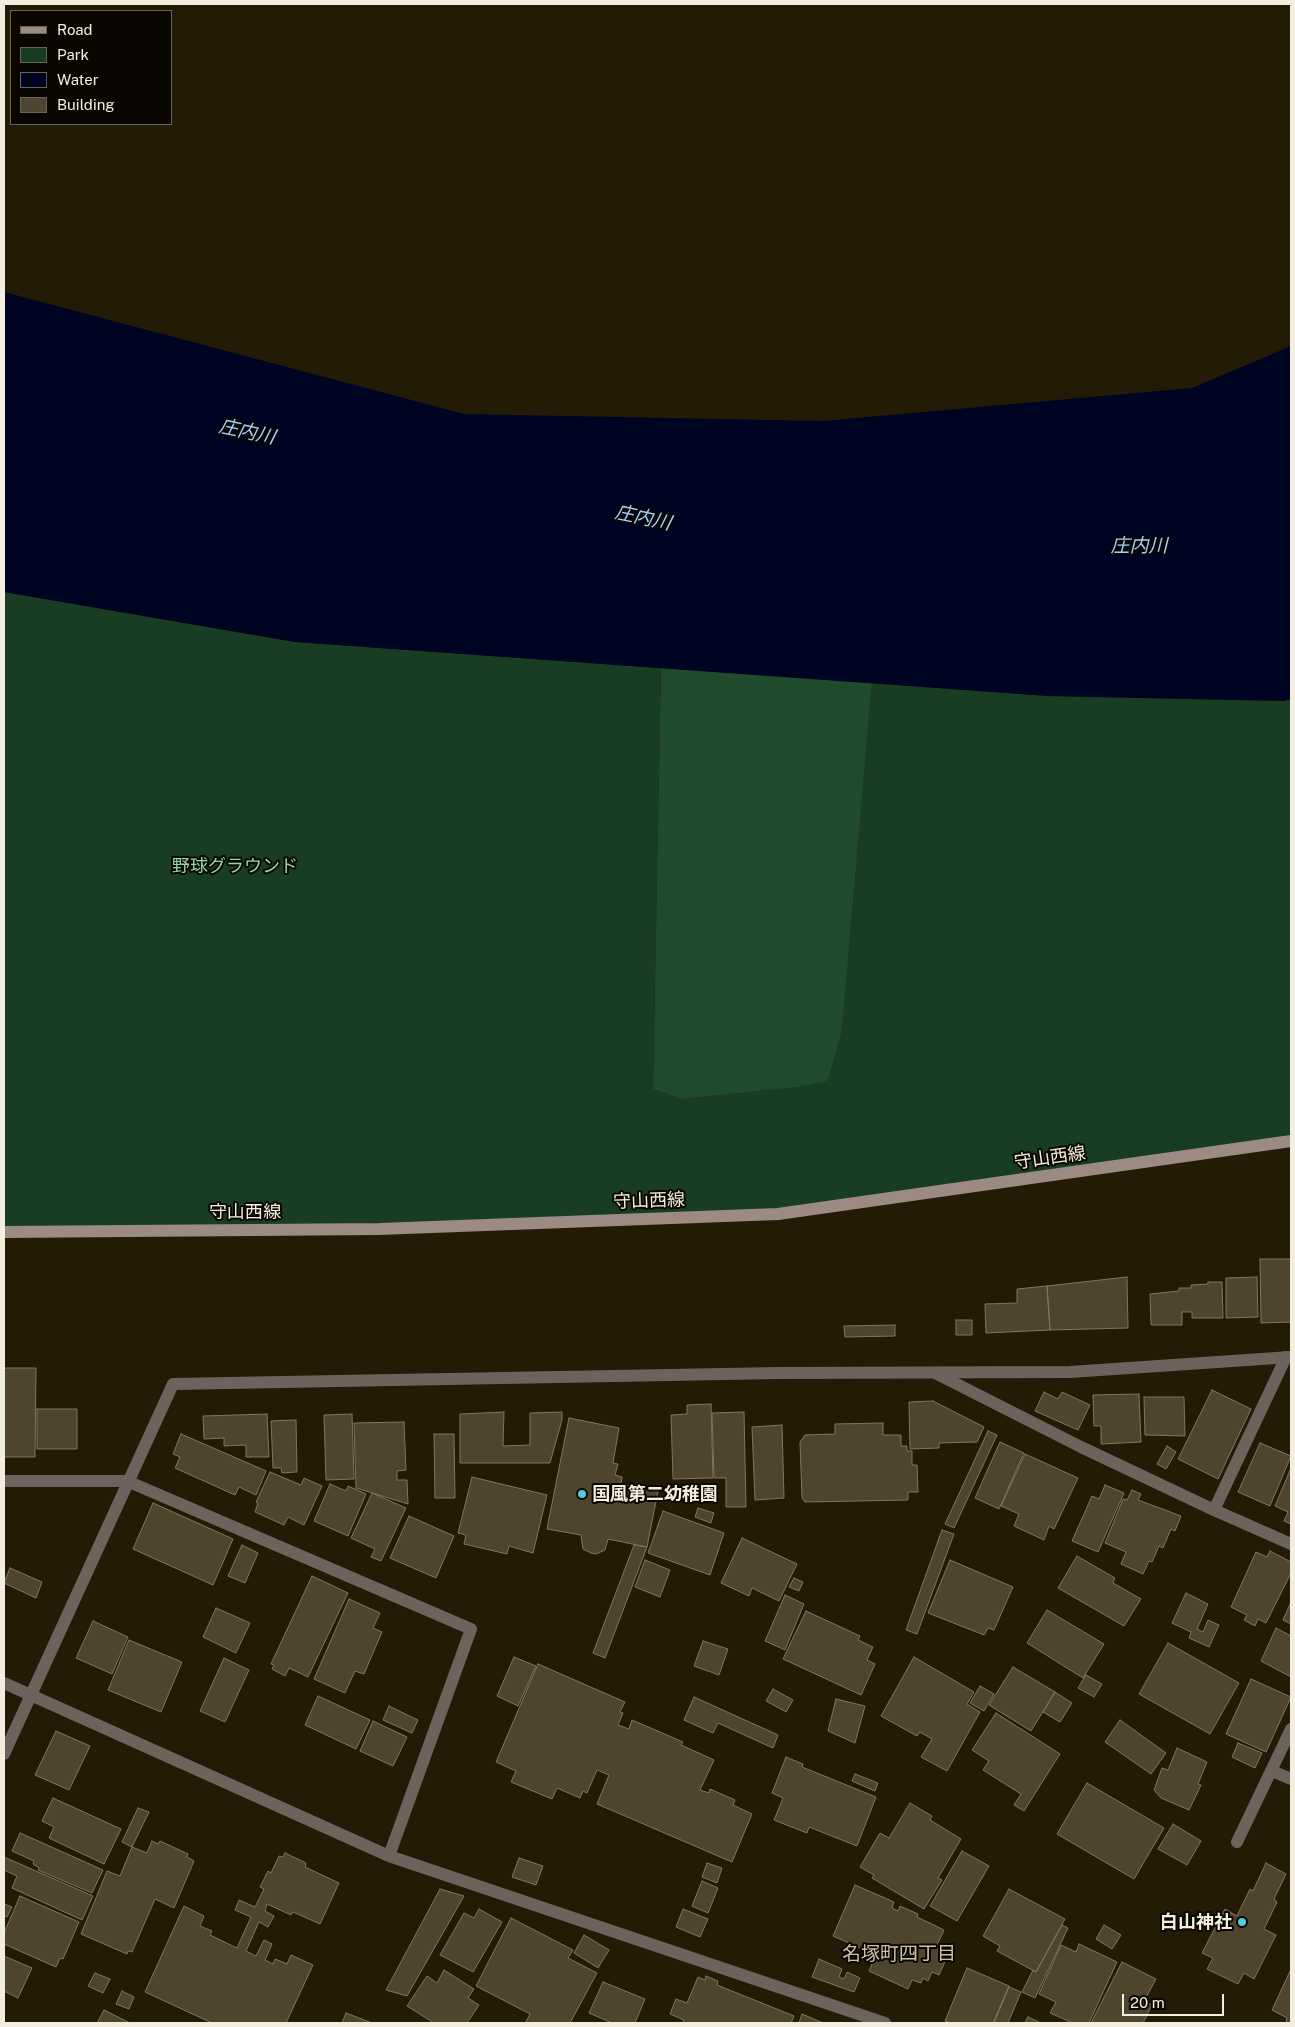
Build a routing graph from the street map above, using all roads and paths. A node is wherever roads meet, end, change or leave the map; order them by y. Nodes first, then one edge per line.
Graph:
1 (1291, 1141) edge
2 (4, 1232) edge
3 (1289, 1357) edge
4 (935, 1373) junction
5 (4, 1481) edge
6 (128, 1481) junction
7 (1214, 1510) junction
8 (1291, 1544) edge
9 (4, 1683) edge
10 (30, 1695) junction
11 (1291, 1729) edge
12 (4, 1754) edge
13 (1272, 1771) junction
14 (1291, 1779) edge
15 (1237, 1842) dead end
16 (388, 1856) junction
17 (885, 2023) edge

1 - 2 main road, 守山西線
3 - 4 street
3 - 7 street
4 - 6 street
4 - 7 street
5 - 6 street
6 - 10 street
6 - 16 street
7 - 8 street
9 - 10 street
10 - 12 street
10 - 16 street
11 - 13 street
13 - 14 street
13 - 15 street
16 - 17 street

